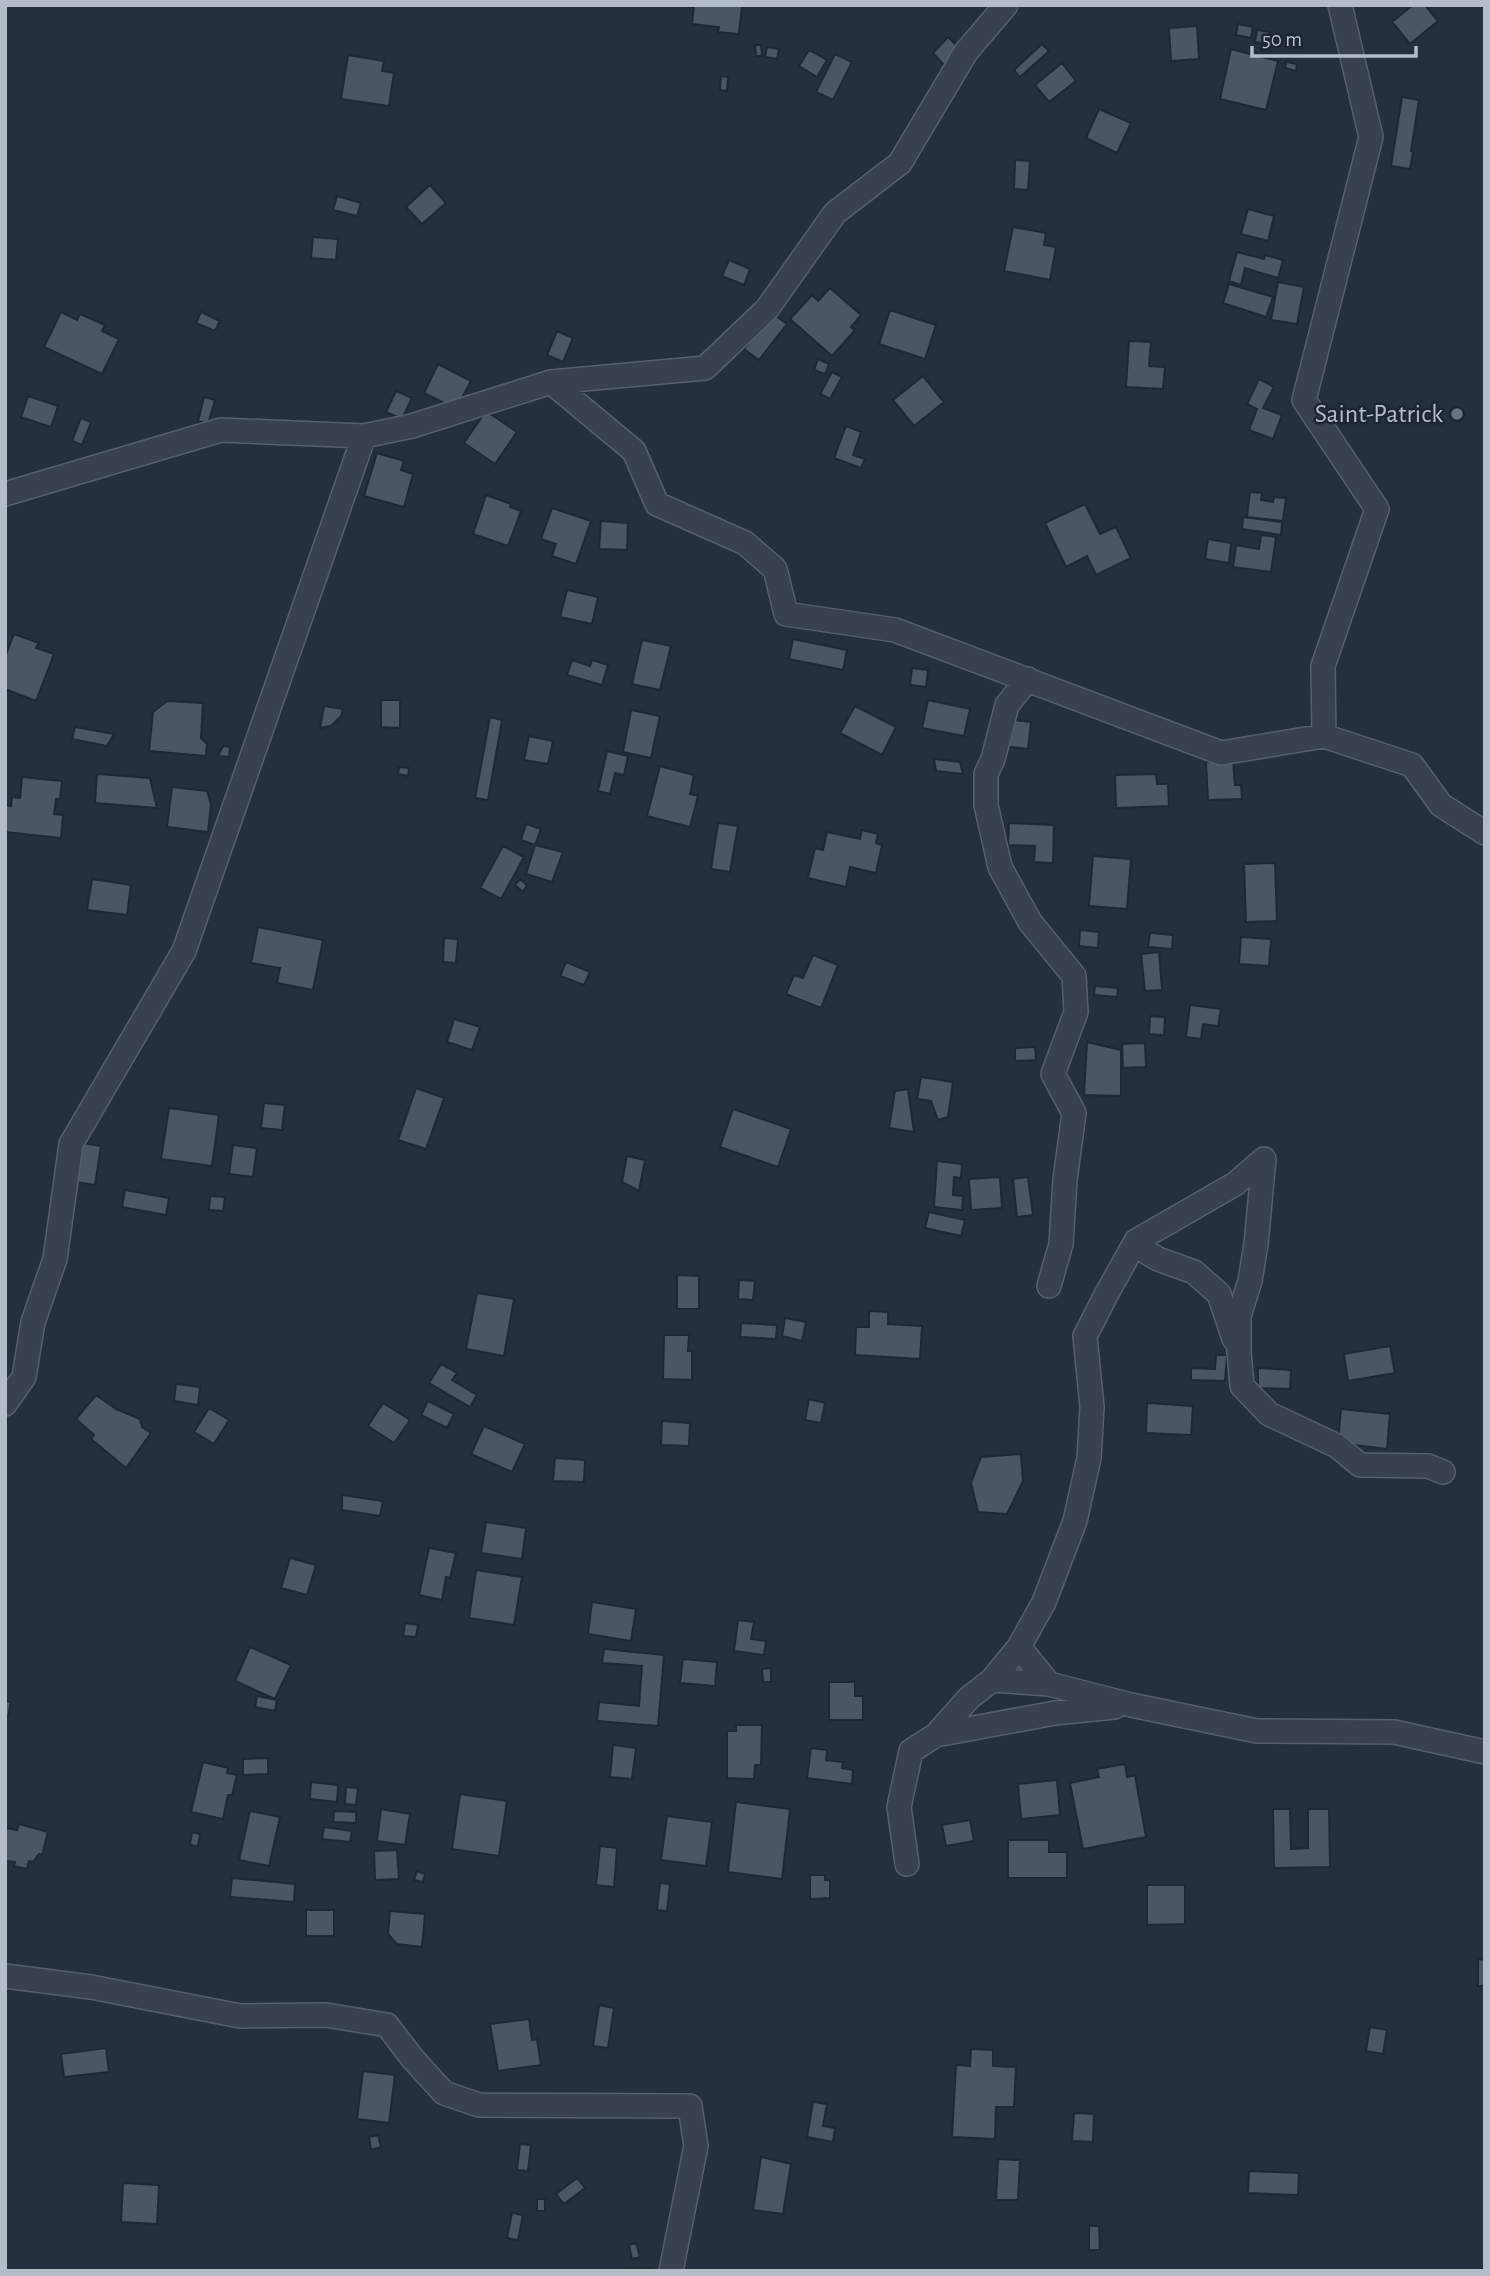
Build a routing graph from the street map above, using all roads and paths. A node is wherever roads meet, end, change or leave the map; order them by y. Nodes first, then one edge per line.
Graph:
1 (1006, 5) edge
2 (1340, 5) edge
3 (551, 382) junction
4 (364, 436) junction
5 (5, 494) edge
6 (1028, 680) junction
7 (1324, 736) junction
8 (1485, 832) edge
9 (1133, 1245) junction
10 (1049, 1286) dead end
11 (1239, 1352) junction
12 (5, 1404) edge
13 (1443, 1472) dead end
14 (1018, 1647) junction
15 (992, 1680) junction
16 (1049, 1684) junction
17 (1131, 1706) junction
18 (936, 1735) junction
19 (1485, 1752) edge
20 (907, 1864) dead end
21 (5, 1976) edge
22 (671, 2271) edge

1 - 3 street
2 - 7 street
3 - 4 street
3 - 6 street
4 - 5 street
4 - 12 street
6 - 7 street
6 - 10 street
7 - 8 street
9 - 11 street
9 - 11 street
9 - 14 street
11 - 13 street
14 - 15 street
14 - 16 street
15 - 16 street
15 - 18 street
16 - 17 street
17 - 18 street
17 - 19 street
18 - 20 street
21 - 22 street

